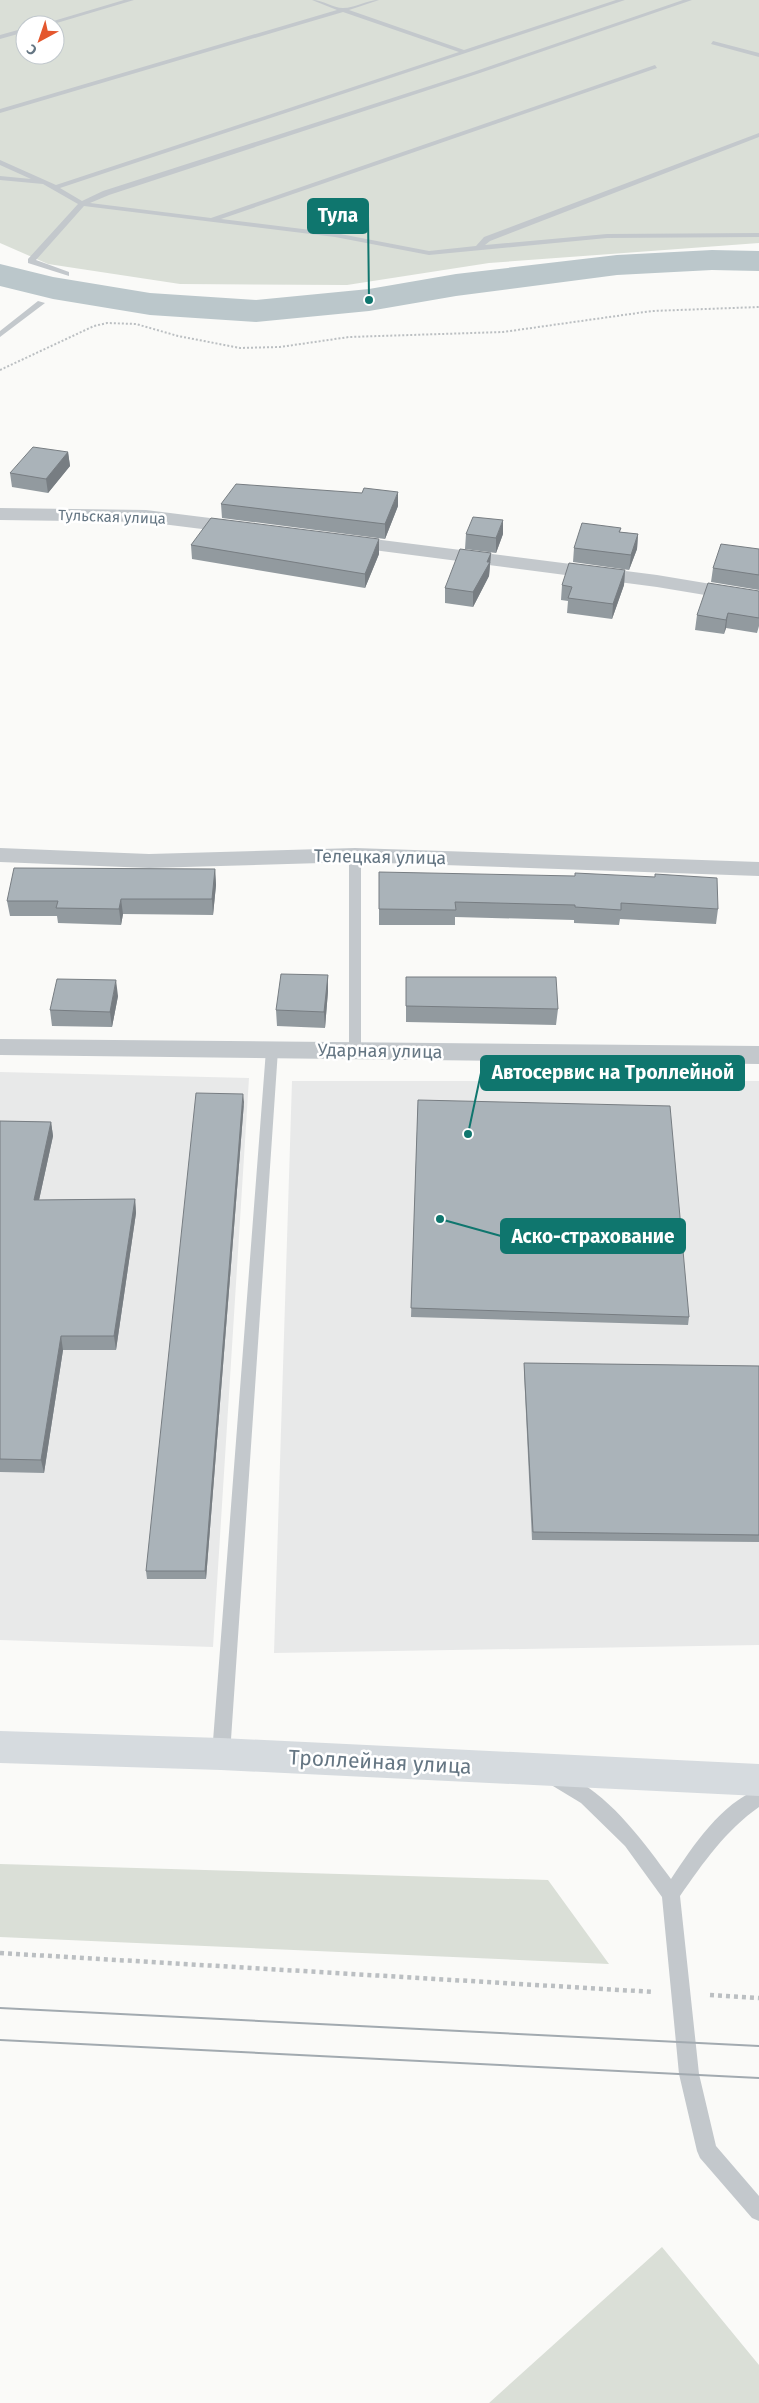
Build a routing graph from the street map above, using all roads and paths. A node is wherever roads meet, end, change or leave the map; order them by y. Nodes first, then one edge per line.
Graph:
1 (131, 0) edge
2 (315, 0) edge
3 (376, 0) edge
4 (622, 0) edge
5 (688, 0) edge
6 (344, 10) junction
7 (65, 19) edge
8 (15, 33) edge
9 (0, 37) edge
10 (713, 43) dead end
11 (462, 51) junction
12 (759, 55) edge
13 (654, 67) dead end
14 (0, 111) edge
15 (759, 135) edge
16 (0, 162) edge
17 (0, 178) edge
18 (45, 182) junction
19 (82, 204) junction
20 (210, 220) junction
21 (759, 235) edge
22 (478, 249) junction
23 (66, 274) dead end
24 (41, 303) dead end
25 (759, 307) edge
26 (0, 335) edge
27 (0, 370) edge
28 (0, 514) edge
29 (264, 531) edge
30 (323, 538) edge
31 (759, 598) edge
32 (354, 855) junction
33 (0, 856) edge
34 (759, 868) edge
35 (0, 1047) edge
36 (272, 1050) junction
37 (355, 1051) junction
38 (759, 1056) edge
39 (0, 1747) edge
40 (221, 1754) junction
41 (540, 1769) junction
42 (759, 1780) edge
43 (759, 1797) edge
44 (671, 1894) junction
45 (0, 1953) edge
46 (682, 1994) junction
47 (759, 1998) edge
48 (759, 2210) edge

1 - 7 lane
2 - 6 lane
3 - 6 lane
4 - 11 lane
5 - 19 lane
6 - 11 lane
6 - 14 lane
8 - 9 lane
10 - 12 lane
11 - 18 lane
13 - 20 lane
15 - 22 lane
16 - 18 lane
17 - 18 lane
18 - 19 lane
19 - 20 lane
19 - 23 lane
20 - 22 lane
21 - 22 lane
24 - 26 lane
25 - 27 path
28 - 29 street, Тульская улица
30 - 31 street
32 - 33 street, Телецкая улица
32 - 34 street, Телецкая улица
32 - 37 lane
35 - 36 street, Ударная улица
36 - 37 street, Ударная улица
36 - 40 lane
37 - 38 street, Ударная улица
39 - 40 main road, Троллейная улица
40 - 41 main road, Троллейная улица
41 - 42 main road, Троллейная улица
41 - 44 lane
43 - 44 lane
44 - 46 lane
45 - 46 path
46 - 47 path
46 - 48 lane

